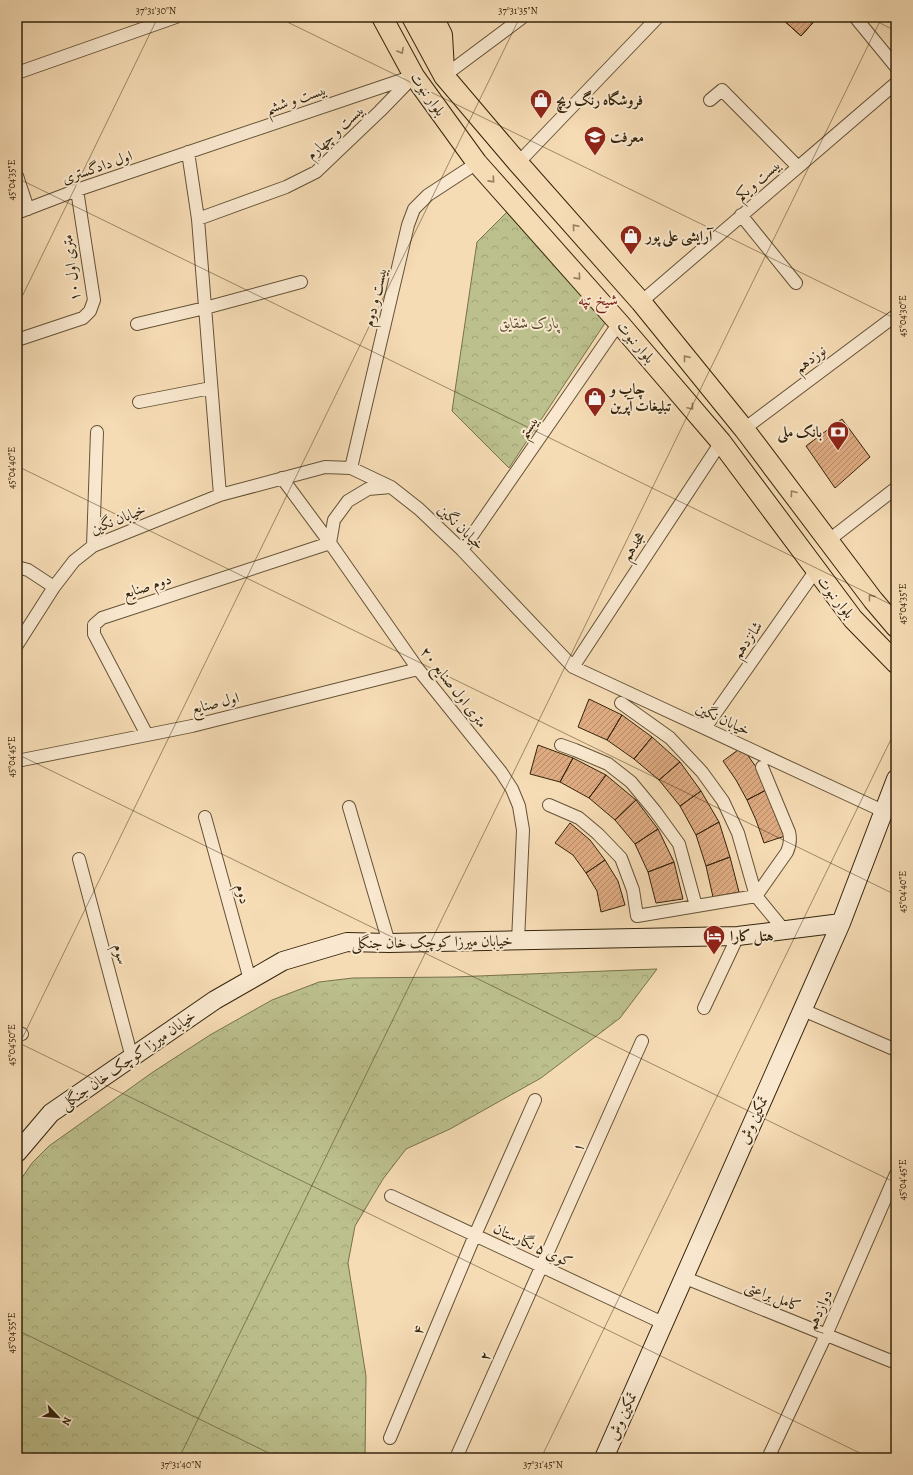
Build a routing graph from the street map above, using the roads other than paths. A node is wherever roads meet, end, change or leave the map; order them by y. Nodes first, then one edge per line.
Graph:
1 (176, 17) edge
2 (382, 17) edge
3 (412, 17) edge
4 (433, 17) edge
5 (523, 17) edge
6 (658, 17) edge
7 (855, 17) edge
8 (896, 68) edge
9 (17, 73) edge
10 (414, 76) junction
11 (444, 76) junction
12 (896, 83) edge
13 (710, 100) dead end
14 (188, 152) junction
15 (477, 163) junction
16 (518, 163) junction
17 (798, 167) junction
18 (17, 176) edge
19 (77, 190) junction
20 (23, 211) edge
21 (741, 215) junction
22 (198, 219) junction
23 (301, 282) dead end
24 (796, 283) dead end
25 (641, 302) junction
26 (205, 308) junction
27 (895, 316) edge
28 (619, 323) junction
29 (137, 324) dead end
30 (17, 340) edge
31 (211, 388) junction
32 (139, 402) dead end
33 (744, 429) junction
34 (97, 432) dead end
35 (721, 442) junction
36 (351, 468) junction
37 (282, 478) junction
38 (391, 487) junction
39 (896, 488) edge
40 (220, 495) junction
41 (829, 540) junction
42 (330, 543) junction
43 (93, 546) junction
44 (462, 550) junction
45 (17, 567) edge
46 (816, 570) junction
47 (54, 587) junction
48 (896, 627) edge
49 (17, 645) edge
50 (896, 663) edge
51 (573, 667) junction
52 (418, 669) junction
53 (621, 703) dead end
54 (704, 728) junction
55 (147, 735) junction
56 (561, 745) dead end
57 (17, 761) edge
58 (762, 767) dead end
59 (896, 779) edge
60 (549, 805) dead end
61 (349, 807) dead end
62 (883, 811) junction
63 (205, 817) dead end
64 (79, 859) dead end
65 (756, 896) junction
66 (696, 906) junction
67 (841, 923) junction
68 (784, 930) junction
69 (738, 936) junction
70 (518, 941) junction
71 (389, 944) junction
72 (250, 980) junction
73 (704, 1008) dead end
74 (803, 1010) junction
75 (642, 1041) dead end
76 (896, 1050) edge
77 (132, 1058) junction
78 (535, 1100) dead end
79 (17, 1153) edge
80 (896, 1174) edge
81 (391, 1196) dead end
82 (475, 1235) junction
83 (542, 1267) junction
84 (683, 1277) junction
85 (663, 1323) junction
86 (826, 1335) junction
87 (896, 1363) edge
88 (390, 1438) dead end
89 (456, 1458) edge
90 (604, 1458) edge
91 (768, 1458) edge

1 - 9 street
2 -> 10 main road, بلوار نبوت
3 - 11 main road, بلوار نبوت
4 - 11 main road
5 - 11 street
6 - 16 street
7 - 8 street
10 - 14 street, بیست و ششم
10 - 15 main road, بلوار نبوت
10 - 22 street, بیست و چهارم
11 - 16 main road, بلوار نبوت
12 - 17 street, بیست و یکم
13 - 17 street
14 - 19 street, اول دادگستری
14 - 22 street
15 -> 28 main road, بلوار نبوت
15 - 36 street, بیست و دوم
25 -> 16 main road, بلوار نبوت
17 - 21 street, بیست و یکم
18 - 20 street
19 - 20 street, اول دادگستری
19 - 30 street, ۱۰ متری اول
21 - 24 street
21 - 25 street, بیست و یکم
22 - 26 street
23 - 26 street
33 -> 25 main road, بلوار نبوت
26 - 29 street
26 - 31 street
27 - 33 street, نوزدهم
28 -> 35 main road, بلوار نبوت
28 - 44 street, بیستم
31 - 32 street
31 - 40 street
41 -> 33 main road, بلوار نبوت
34 - 43 street
35 - 46 main road, بلوار نبوت
35 - 51 street, هجدهم
36 - 37 street, خیابان نگین
36 - 38 street, خیابان نگین
37 - 40 street, خیابان نگین
37 - 42 street, ۲۰ متری اول صنایع
38 - 42 street
38 - 44 street, خیابان نگین
39 - 41 street
40 - 43 street, خیابان نگین
48 -> 41 main road, بلوار نبوت
42 - 52 street, ۲۰ متری اول صنایع
42 - 55 street, دوم صنایع
43 - 47 street, خیابان نگین
44 - 51 street, خیابان نگین
45 - 47 street
46 - 50 main road, بلوار نبوت
46 - 54 street, شانزدهم
47 - 49 street, خیابان نگین
51 - 54 street, خیابان نگین
52 - 55 street, اول صنایع
52 - 70 street, ۲۰ متری اول صنایع
53 - 65 street
54 - 62 street, خیابان نگین
55 - 57 street, اول صنایع
56 - 66 street
58 - 65 street
59 - 62 street, تمکین وش
60 - 66 street
61 - 71 street
62 - 67 street, تمکین وش
63 - 72 street, دوم
64 - 77 street, سوم
65 - 66 street
65 - 68 street
67 - 68 street, خیابان میرزا کوچک خان جنگلی
67 - 74 street, تمکین وش
68 - 69 street, خیابان میرزا کوچک خان جنگلی
69 - 70 street, خیابان میرزا کوچک خان جنگلی
69 - 73 street
70 - 71 street, خیابان میرزا کوچک خان جنگلی
71 - 72 street, خیابان میرزا کوچک خان جنگلی
72 - 77 street, خیابان میرزا کوچک خان جنگلی
74 - 76 street
74 - 84 street, تمکین وش
75 - 83 street, ۱
77 - 79 street, خیابان میرزا کوچک خان جنگلی
78 - 82 street, ۴
80 - 86 street, دوازدهم
81 - 82 street, کوی ۵ نگارستان
82 - 83 street, کوی ۵ نگارستان
82 - 88 street, ۴
83 - 85 street, کوی ۵ نگارستان
83 - 89 street, ۲
84 - 85 street, تمکین وش
84 - 86 street, کامل براعتی
85 - 90 street, تمکین وش
86 - 87 street, کامل براعتی
86 - 91 street, دوازدهم

